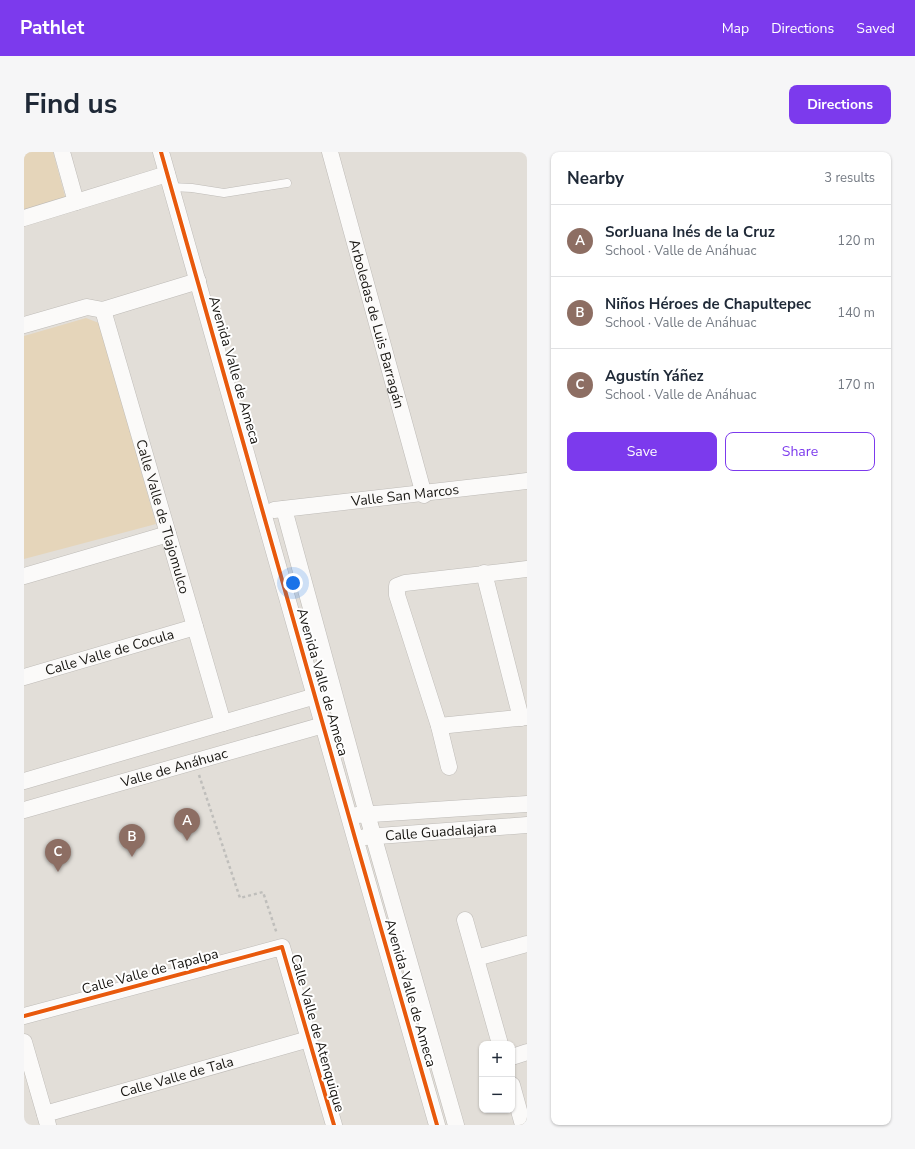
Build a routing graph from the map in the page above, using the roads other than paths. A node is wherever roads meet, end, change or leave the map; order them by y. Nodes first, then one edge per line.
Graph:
1 (62, 152) edge
2 (161, 152) edge
3 (330, 152) edge
4 (169, 181) junction
5 (287, 182) dead end
6 (76, 202) junction
7 (24, 218) edge
8 (198, 280) junction
9 (103, 310) junction
10 (24, 325) edge
11 (527, 480) edge
12 (424, 494) junction
13 (284, 509) junction
14 (263, 511) junction
15 (168, 534) junction
16 (527, 569) edge
17 (484, 573) junction
18 (24, 576) edge
19 (195, 627) junction
20 (24, 677) edge
21 (333, 691) junction
22 (315, 696) junction
23 (524, 718) edge
24 (341, 720) junction
25 (223, 724) junction
26 (324, 724) junction
27 (439, 726) junction
28 (449, 767) dead end
29 (24, 781) edge
30 (520, 805) edge
31 (24, 810) edge
32 (367, 814) junction
33 (349, 816) junction
34 (521, 826) edge
35 (374, 837) junction
36 (355, 838) junction
37 (465, 920) dead end
38 (527, 944) edge
39 (282, 947) joint
40 (476, 958) junction
41 (24, 1016) edge
42 (309, 1039) junction
43 (499, 1041) edge
44 (24, 1042) edge
45 (527, 1052) edge
46 (515, 1056) edge
47 (515, 1095) edge
48 (46, 1119) edge
49 (334, 1125) edge
50 (437, 1125) edge
51 (456, 1125) edge
52 (524, 1125) edge

1 - 6 street
2 - 4 street, Avenida Valle de Ameca
3 - 12 street, Arboledas de Luis Barragán
4 - 5 lane
4 - 6 street
4 - 8 street, Avenida Valle de Ameca
6 - 7 street
8 - 9 street
8 - 14 street, Avenida Valle de Ameca
9 - 10 street
9 - 15 street, Calle Valle de Tlajomulco
11 - 12 street, Valle San Marcos
12 - 13 street, Valle San Marcos
13 - 14 street, Valle San Marcos
13 - 21 street
14 - 22 street, Avenida Valle de Ameca
15 - 18 street
15 - 19 street, Calle Valle de Tlajomulco
16 - 17 street
17 - 23 street
17 - 27 street
19 - 20 street, Calle Valle de Cocula
19 - 25 street, Calle Valle de Tlajomulco
21 - 22 street, Valle de Anáhuac
21 - 24 street
22 - 25 street, Valle de Anáhuac
22 - 26 street, Avenida Valle de Ameca
23 - 27 street
24 - 26 street, Valle de Anáhuac
24 - 32 street
25 - 29 street, Valle de Anáhuac
26 - 31 street, Valle de Anáhuac
26 - 33 street, Avenida Valle de Ameca
27 - 28 street
30 - 32 street, Calle Guadalajara
30 - 34 street
32 - 33 street, Calle Guadalajara
32 - 35 street
33 - 36 street, Avenida Valle de Ameca
34 - 35 street, Calle Guadalajara
35 - 36 street, Calle Guadalajara
35 - 51 street
36 - 50 street, Avenida Valle de Ameca
37 - 40 street
38 - 40 street
39 - 41 street, Calle Valle de Tapalpa
39 - 42 street, Calle Valle de Atenquique
40 - 43 street
42 - 48 street, Calle Valle de Tala
42 - 49 street, Calle Valle de Atenquique
44 - 48 street
45 - 46 street
47 - 52 street

